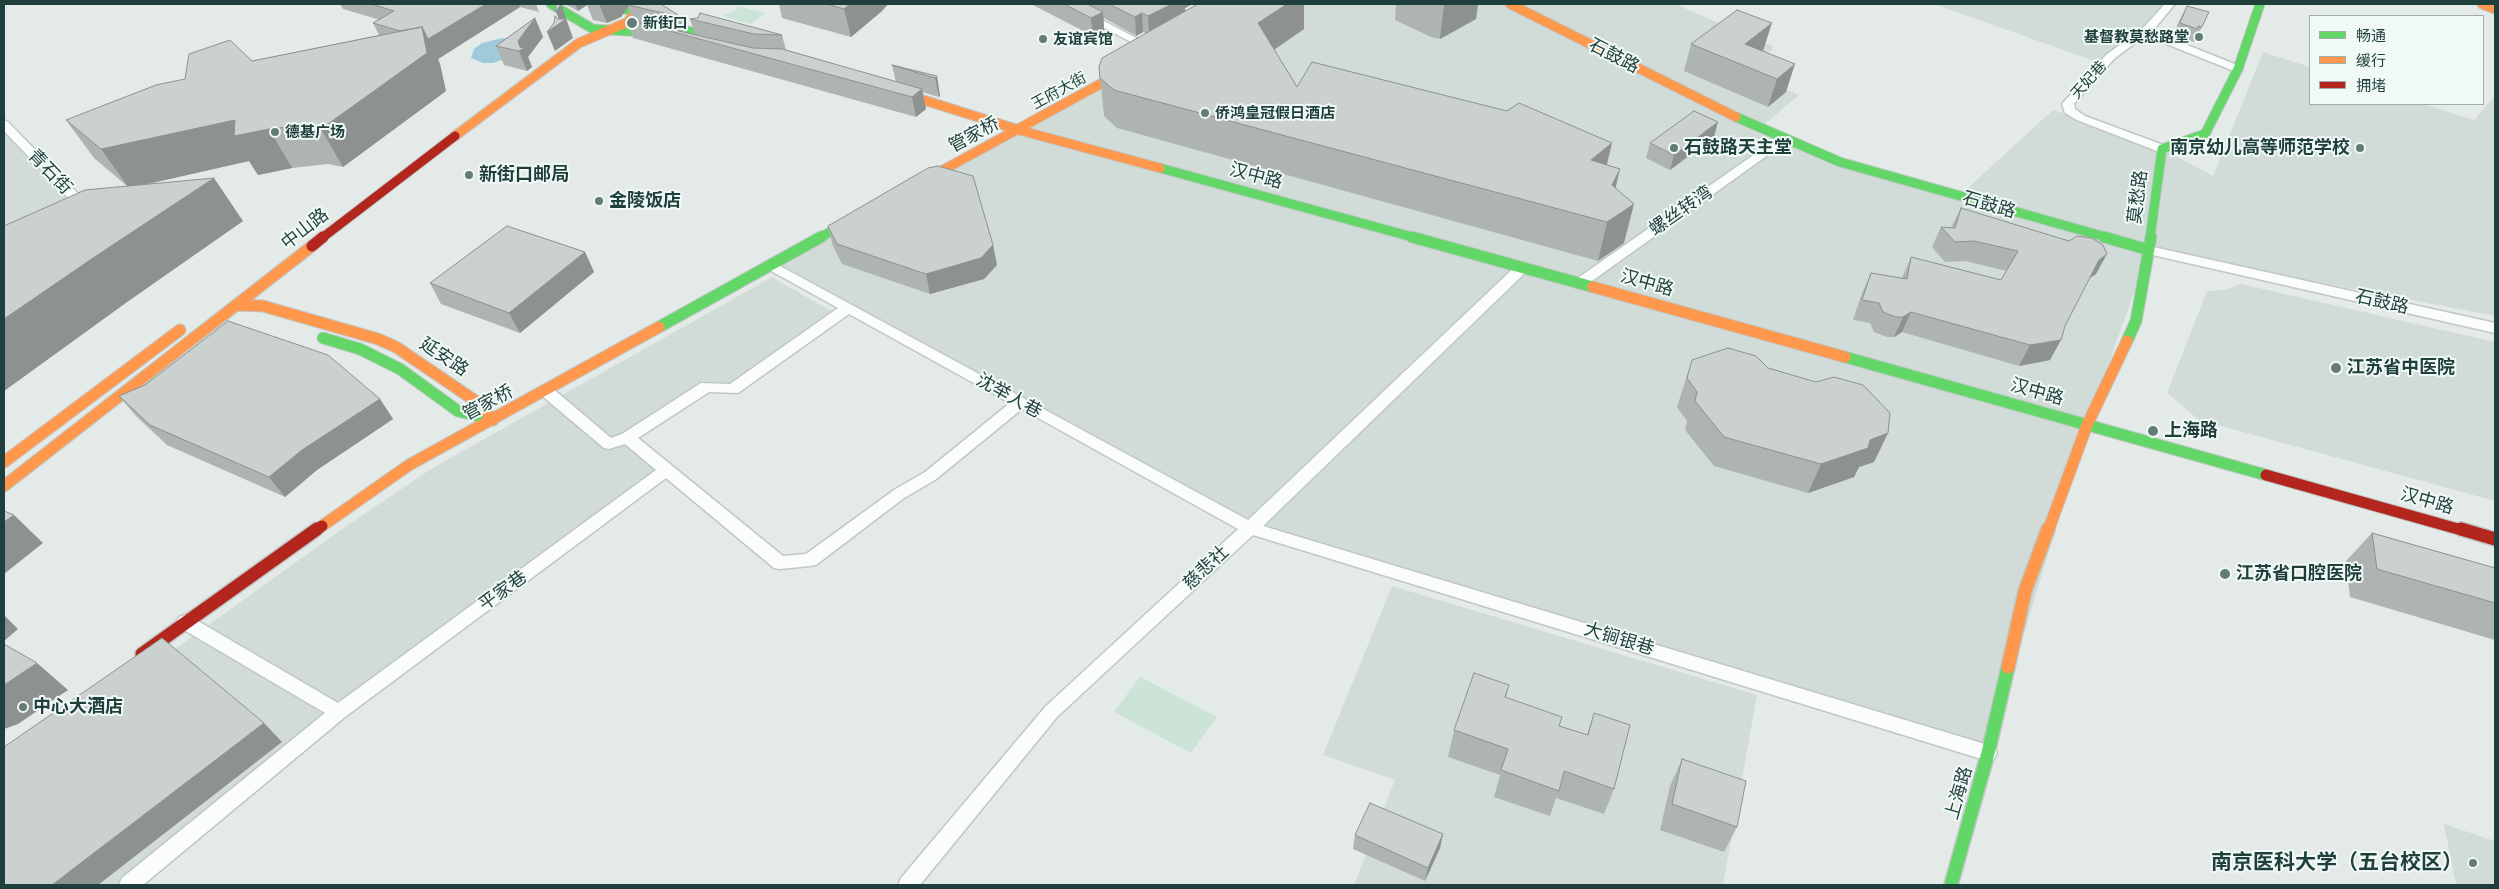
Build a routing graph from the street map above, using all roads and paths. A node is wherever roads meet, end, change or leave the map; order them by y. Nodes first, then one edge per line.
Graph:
1 (541, 4) edge
2 (551, 4) edge
3 (603, 4) edge
4 (1064, 4) edge
5 (1510, 4) edge
6 (2156, 4) edge
7 (2260, 4) edge
8 (2482, 4) edge
9 (2169, 6) edge
10 (637, 8) edge
11 (2495, 9) edge
12 (670, 15) edge
13 (552, 17) dead end
14 (580, 22) junction
15 (2149, 28) junction
16 (613, 30) junction
17 (697, 33) junction
18 (571, 34) dead end
19 (680, 41) junction
20 (627, 43) dead end
21 (733, 43) edge
22 (558, 44) dead end
23 (1163, 49) edge
24 (592, 51) dead end
25 (723, 51) edge
26 (1148, 53) joint
27 (551, 64) junction
28 (1132, 67) edge
29 (2238, 69) junction
30 (880, 86) edge
31 (4, 124) edge
32 (1019, 130) junction
33 (1782, 139) junction
34 (2162, 149) junction
35 (916, 185) edge
36 (336, 212) dead end
37 (864, 213) edge
38 (97, 220) edge
39 (2149, 250) junction
40 (769, 264) junction
41 (1523, 267) junction
42 (1580, 283) junction
43 (236, 305) junction
44 (847, 308) junction
45 (258, 319) dead end
46 (186, 325) dead end
47 (2495, 328) edge
48 (315, 335) dead end
49 (546, 391) junction
50 (1020, 403) junction
51 (493, 420) junction
52 (2087, 424) junction
53 (627, 438) junction
54 (4, 462) edge
55 (666, 470) junction
56 (4, 486) edge
57 (1250, 528) junction
58 (2495, 539) edge
59 (185, 622) junction
60 (130, 662) edge
61 (339, 712) junction
62 (1988, 753) junction
63 (129, 885) edge
64 (908, 885) edge
65 (1951, 885) edge

1 - 13 main road
2 - 14 main road
3 - 10 main road
3 - 14 main road
4 - 26 street
5 - 33 main road, 石鼓路
6 - 9 street
7 - 29 main road, 莫愁路
8 - 11 main road
9 - 15 street
10 - 16 main road, 中山路
10 - 17 main road
12 - 17 main road
14 - 16 main road
14 - 18 main road
15 - 29 street
15 - 34 street, 天妃巷
16 - 19 main road
16 - 27 main road, 中山路
17 - 21 main road
19 - 20 main road
19 - 25 main road
22 - 36 main road, 中山路
23 - 26 main road
24 - 27 main road
27 - 43 main road, 中山路
28 - 32 main road, 王府大街
29 - 34 main road, 莫愁路
30 - 32 main road, 汉中路
31 - 38 street, 青石街
32 - 35 main road, 管家桥
32 - 41 main road, 汉中路
33 - 39 main road, 石鼓路
33 - 42 street, 螺丝转湾
34 - 39 main road, 莫愁路
37 - 40 main road, 管家桥
39 - 47 street, 石鼓路
39 - 52 main road, 莫愁路
40 - 44 street, 沈举人巷
40 - 49 main road, 管家桥
41 - 42 main road, 汉中路
41 - 57 street, 慈悲社
42 - 52 main road, 汉中路
43 - 45 main road
43 - 51 main road, 延安路
43 - 56 main road, 中山路
44 - 50 street, 沈举人巷
44 - 53 street
46 - 54 main road
48 - 51 main road, 延安路
49 - 51 main road, 管家桥
49 - 53 street
50 - 55 street
50 - 57 street, 沈举人巷
51 - 59 main road, 管家桥
52 - 58 main road, 汉中路
52 - 62 main road, 上海路
53 - 55 street
55 - 61 street, 平家巷
57 - 62 street, 大锏银巷
57 - 64 street, 慈悲社
59 - 60 main road, 管家桥
59 - 61 street
61 - 63 street, 平家巷
62 - 65 main road, 上海路

